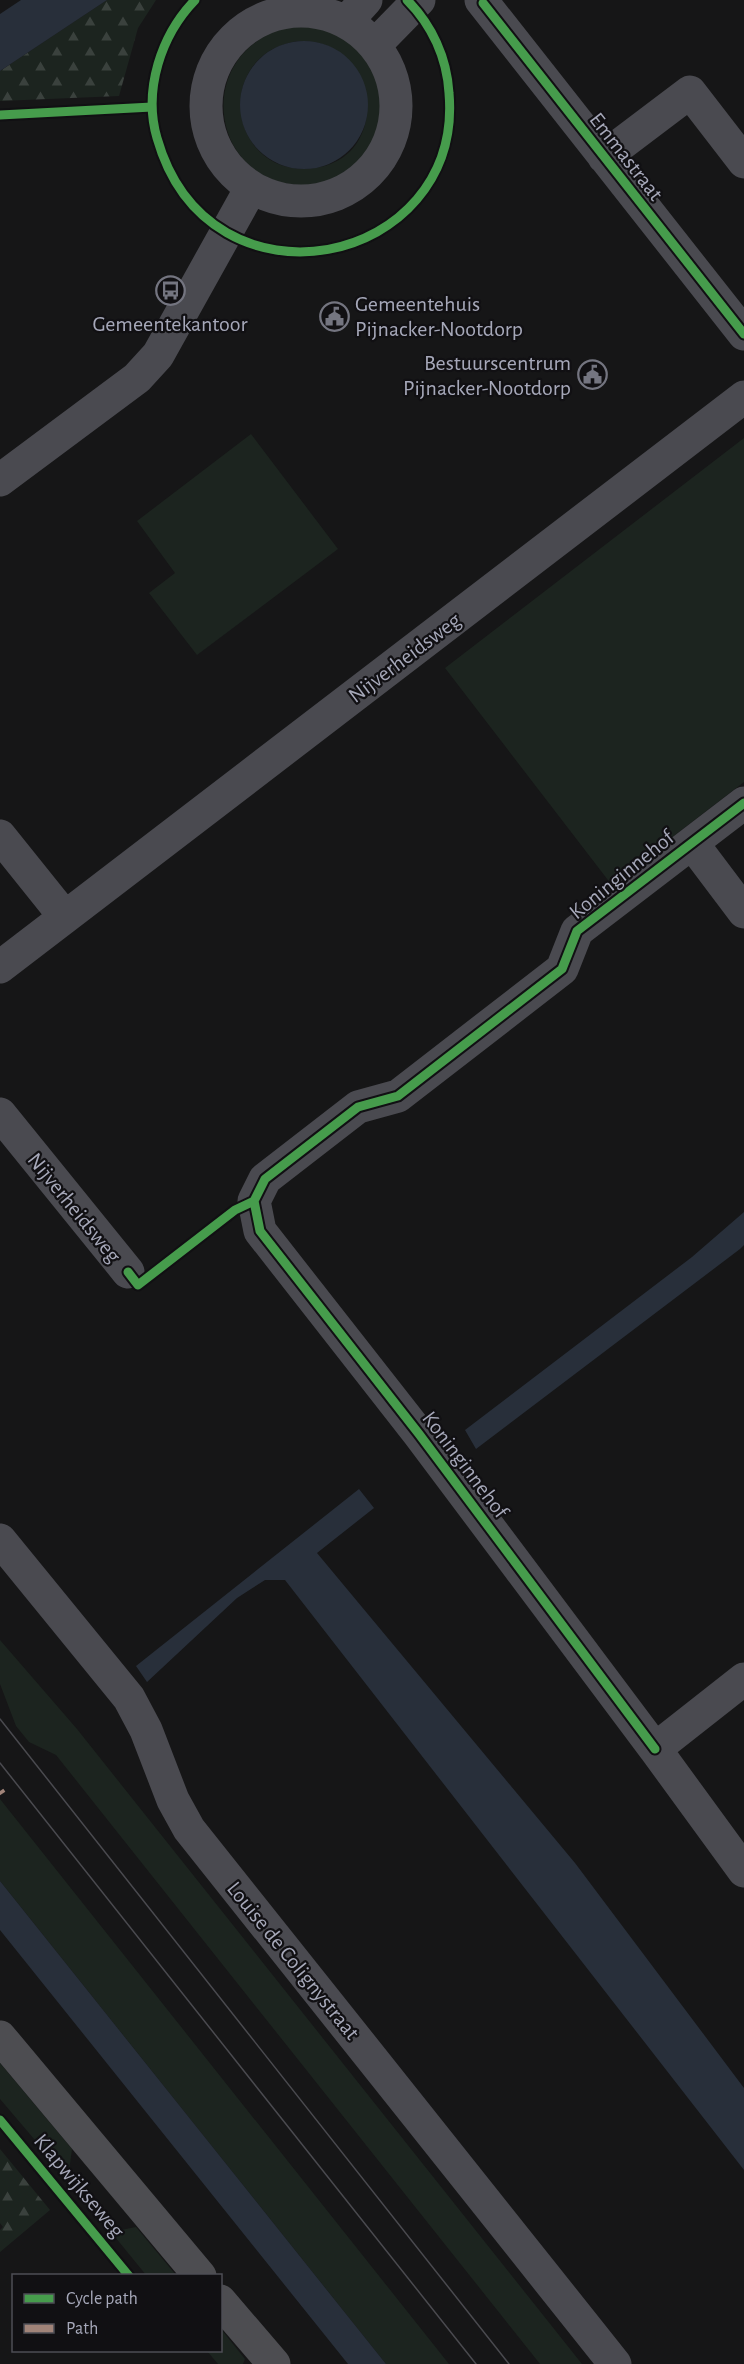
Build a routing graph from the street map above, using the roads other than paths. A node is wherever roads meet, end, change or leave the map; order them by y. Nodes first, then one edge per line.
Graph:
1 (419, 0) edge
2 (481, 0) edge
3 (357, 10) edge
4 (375, 45) junction
5 (603, 157) junction
6 (744, 162) edge
7 (251, 188) junction
8 (744, 334) edge
9 (744, 397) edge
10 (0, 480) edge
11 (744, 802) edge
12 (0, 836) edge
13 (692, 843) junction
14 (744, 912) edge
15 (65, 917) junction
16 (0, 967) edge
17 (0, 1114) edge
18 (128, 1272) dead end
19 (0, 1540) edge
20 (744, 1679) edge
21 (655, 1749) junction
22 (744, 1871) edge
23 (0, 2037) edge
24 (198, 2274) edge
25 (222, 2303) edge
26 (274, 2364) edge
27 (615, 2364) edge

1 - 4 street
2 - 5 street, Emmastraat
3 - 4 street
3 - 7 street
4 - 7 street
5 - 6 street
5 - 8 street, Emmastraat
7 - 10 street
9 - 15 street, Nijverheidsweg
11 - 13 street, Koninginnehof
12 - 15 street
13 - 14 street, Koninginnehof
13 - 21 street, Koninginnehof
15 - 16 street, Nijverheidsweg
17 - 18 street, Nijverheidsweg
19 - 27 street, Louise de Colignystraat
20 - 21 street
21 - 22 street, Koninginnehof
23 - 24 main road, Klapwijkseweg
25 - 26 main road

